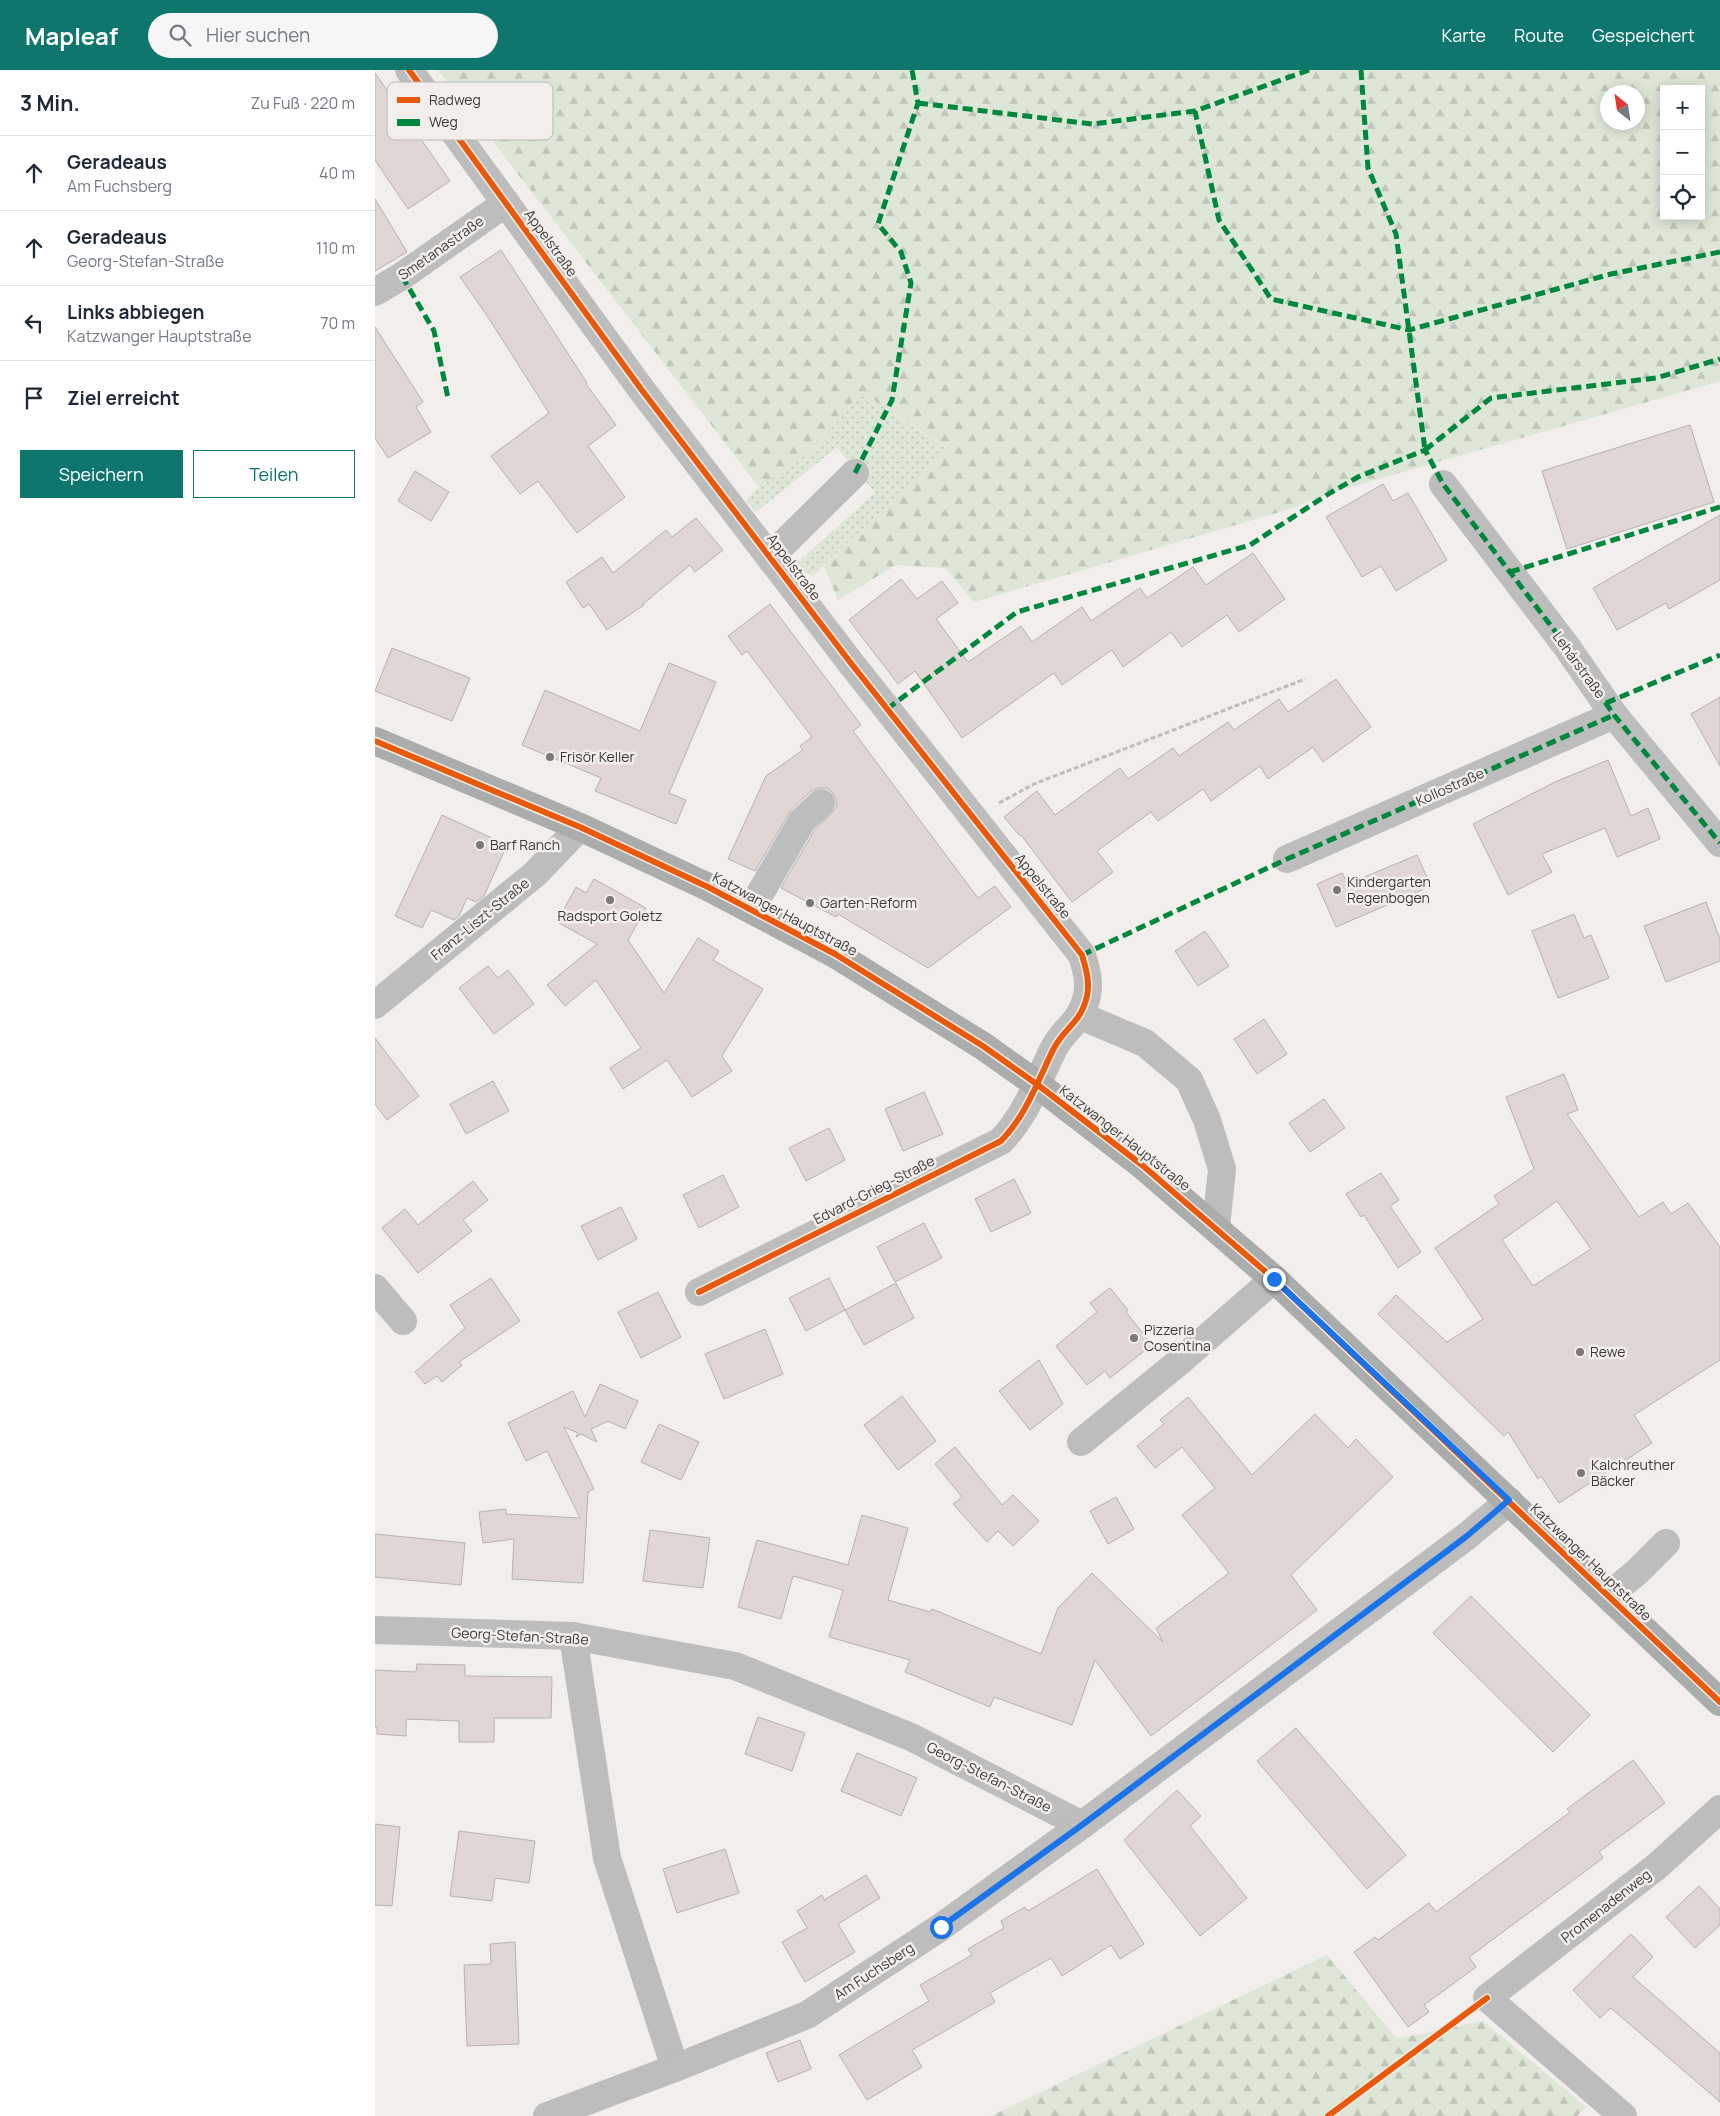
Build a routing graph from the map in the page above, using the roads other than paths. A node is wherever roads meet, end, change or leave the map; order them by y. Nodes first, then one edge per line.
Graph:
1 (409, 70) edge
2 (418, 82) edge
3 (460, 140) edge
4 (506, 203) junction
5 (375, 292) edge
6 (855, 473) dead end
7 (1443, 484) dead end
8 (770, 557) junction
9 (1614, 715) junction
10 (375, 741) edge
11 (821, 803) dead end
12 (580, 827) junction
13 (1720, 843) edge
14 (1287, 859) dead end
15 (751, 909) junction
16 (375, 1005) edge
17 (1081, 1016) junction
18 (1038, 1086) junction
19 (1216, 1227) junction
20 (1274, 1279) junction
21 (375, 1288) edge
22 (699, 1292) dead end
23 (403, 1321) dead end
24 (1081, 1442) dead end
25 (1509, 1500) junction
26 (1666, 1544) dead end
27 (1609, 1596) junction
28 (375, 1630) edge
29 (573, 1636) junction
30 (1720, 1702) edge
31 (1720, 1809) edge
32 (1082, 1825) junction
33 (675, 2068) junction
34 (547, 2116) edge
35 (1623, 2116) edge

1 - 2 street, Appelstraße
3 - 4 street, Appelstraße
4 - 5 street, Smetanastraße
4 - 8 street, Appelstraße
6 - 8 street
7 - 9 street, Lehárstraße
8 - 17 street, Appelstraße
9 - 13 street, Lehárstraße
9 - 14 street, Kollostraße
10 - 12 main road, Katzwanger Hauptstraße
11 - 15 street
12 - 15 main road, Katzwanger Hauptstraße
12 - 16 street, Franz-Liszt-Straße
15 - 18 main road, Katzwanger Hauptstraße
17 - 18 street, Appelstraße
17 - 19 street
18 - 19 main road, Katzwanger Hauptstraße
18 - 22 street, Edvard-Grieg-Straße
19 - 20 main road, Katzwanger Hauptstraße
20 - 24 street
20 - 25 main road, Katzwanger Hauptstraße
21 - 23 street
25 - 27 main road, Katzwanger Hauptstraße
25 - 32 street
26 - 27 street
27 - 30 main road, Katzwanger Hauptstraße
28 - 29 street, Georg-Stefan-Straße
29 - 32 street, Georg-Stefan-Straße
29 - 33 street
31 - 35 street, Promenadenweg
32 - 33 street, Am Fuchsberg
33 - 34 street, Am Fuchsberg

